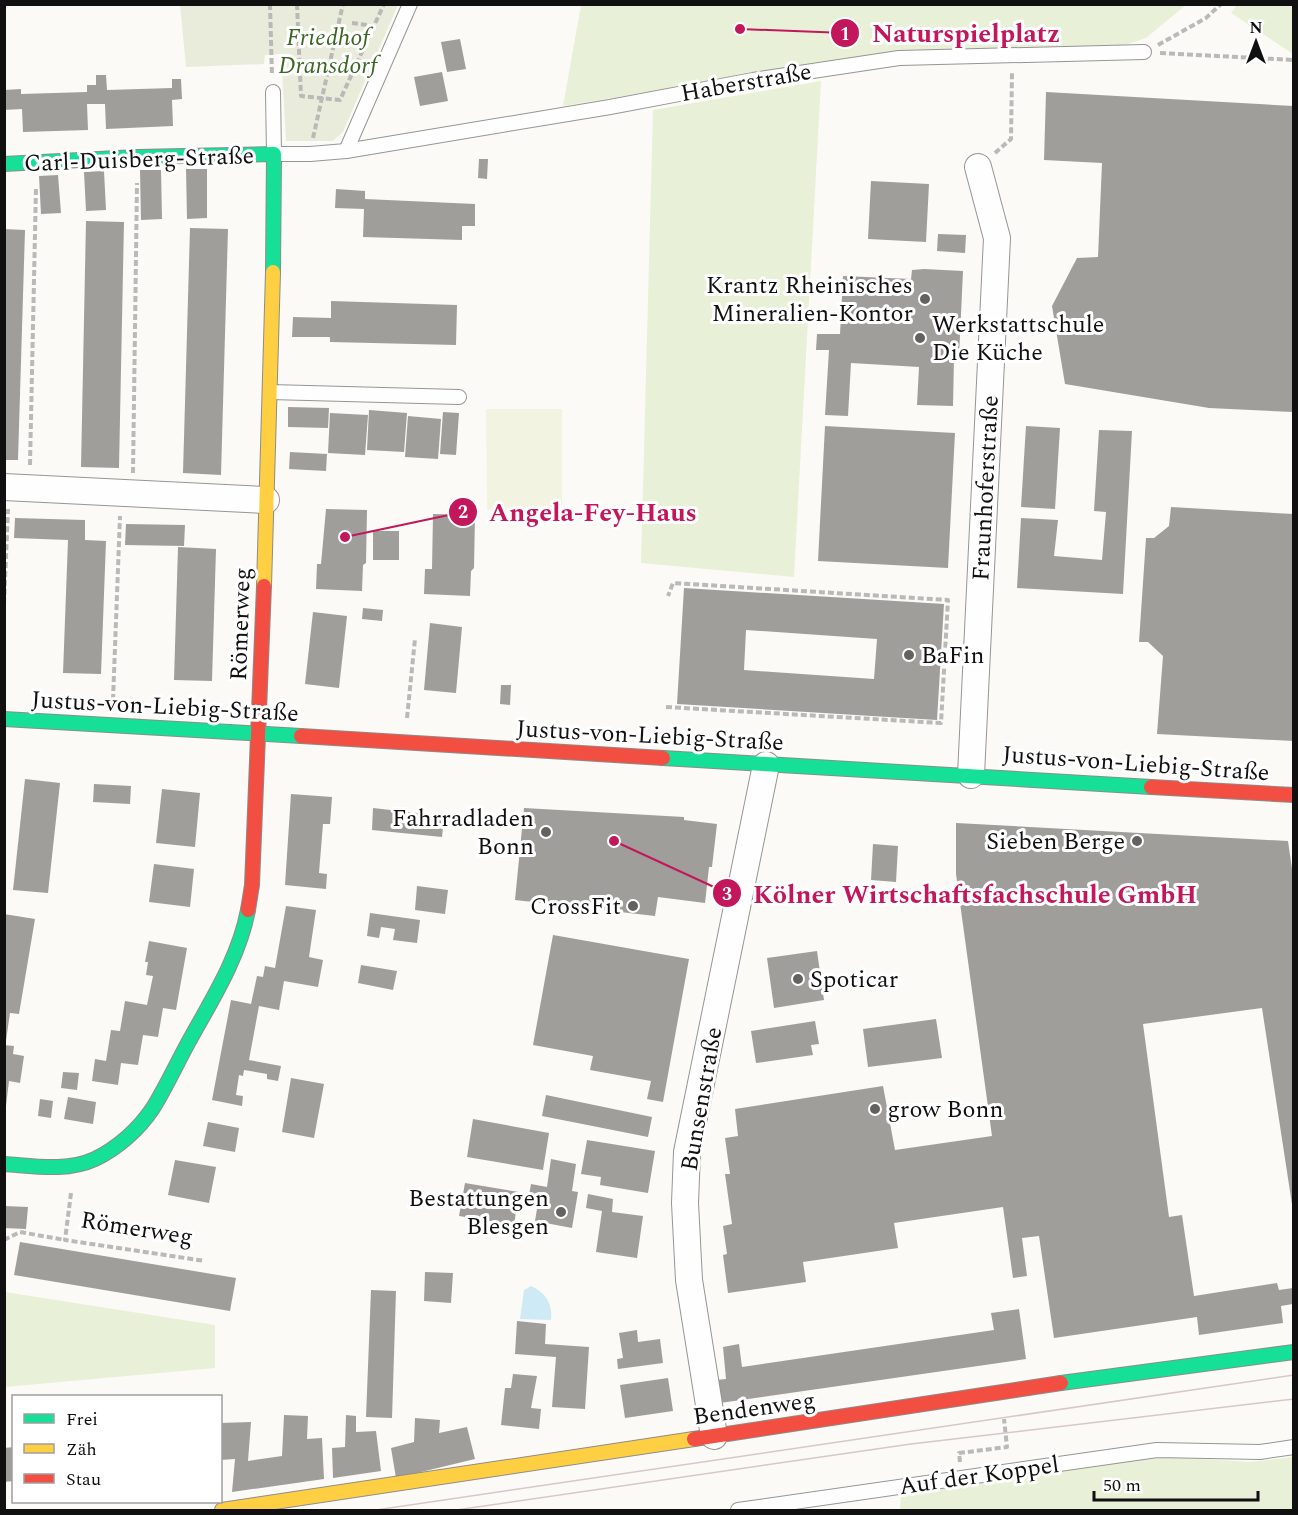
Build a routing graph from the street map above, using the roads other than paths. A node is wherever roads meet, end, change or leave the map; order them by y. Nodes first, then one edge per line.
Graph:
1 (410, 4) edge
2 (1144, 52) road end
3 (273, 92) road end
4 (346, 151) junction
5 (274, 154) junction
6 (4, 164) edge
7 (978, 167) road end
8 (270, 392) junction
9 (459, 397) dead end
10 (14, 488) edge
11 (266, 500) junction
12 (4, 719) edge
13 (259, 735) junction
14 (766, 765) junction
15 (971, 775) junction
16 (1293, 795) edge
17 (4, 1164) edge
18 (1293, 1352) edge
19 (714, 1436) junction
20 (1293, 1447) edge
21 (222, 1510) edge
22 (738, 1510) edge

1 - 4 lane
2 - 4 lane, Haberstraße
3 - 5 lane, Römerweg
4 - 5 lane, Haberstraße
5 - 6 street, Carl-Duisberg-Straße
5 - 8 street, Römerweg
7 - 15 street, Fraunhoferstraße
8 - 9 lane
8 - 11 street, Römerweg
10 - 11 street
11 - 13 street, Römerweg
12 - 13 street, Justus-von-Liebig-Straße
13 - 14 street, Justus-von-Liebig-Straße
13 - 17 street, Römerweg
14 - 15 street, Justus-von-Liebig-Straße
14 - 19 street, Bunsenstraße
15 - 16 street, Justus-von-Liebig-Straße
18 - 19 street, Bendenweg
19 - 21 street, Bendenweg
20 - 22 lane, Auf der Koppel

